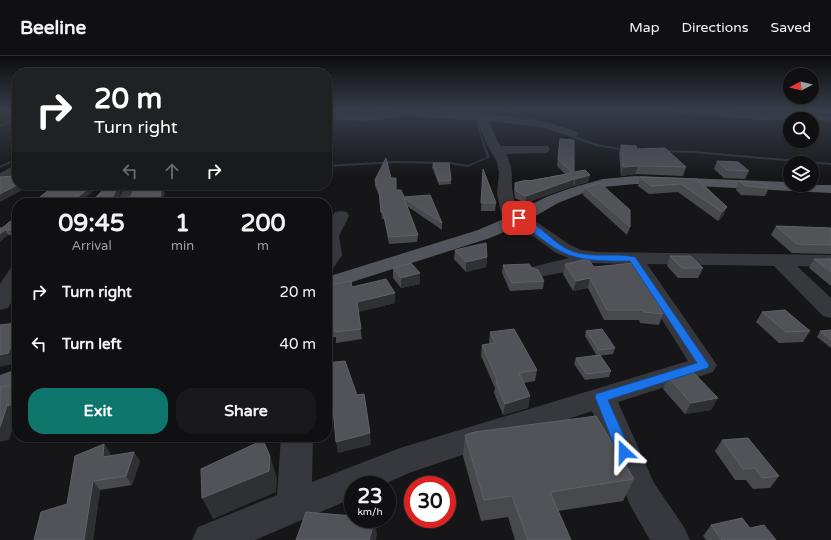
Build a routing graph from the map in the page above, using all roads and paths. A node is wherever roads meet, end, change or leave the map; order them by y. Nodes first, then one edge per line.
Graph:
1 (488, 133) edge
2 (570, 133) edge
3 (573, 134) dead end
4 (544, 149) dead end
5 (498, 150) junction
6 (12, 171) edge
7 (0, 178) edge
8 (831, 189) edge
9 (341, 216) dead end
10 (516, 220) junction
11 (332, 232) edge
12 (590, 257) junction
13 (632, 259) junction
14 (779, 260) junction
15 (831, 261) edge
16 (12, 265) edge
17 (0, 268) edge
18 (539, 271) edge
19 (12, 282) edge
20 (332, 282) edge
21 (0, 303) edge
22 (831, 310) edge
23 (12, 382) edge
24 (0, 387) edge
25 (601, 397) junction
26 (297, 442) edge
27 (294, 505) junction
28 (211, 540) edge
29 (670, 540) edge

1 - 5 street
2 - 3 street
4 - 5 street
5 - 10 street
6 - 7 street
8 - 10 main road
9 - 11 street
10 - 12 street
10 - 20 main road
12 - 13 street
12 - 18 street
13 - 14 street
13 - 25 street
14 - 15 street
14 - 22 street
16 - 17 street
19 - 21 street
23 - 24 main road
25 - 27 street
25 - 29 street
26 - 27 street
27 - 28 street

